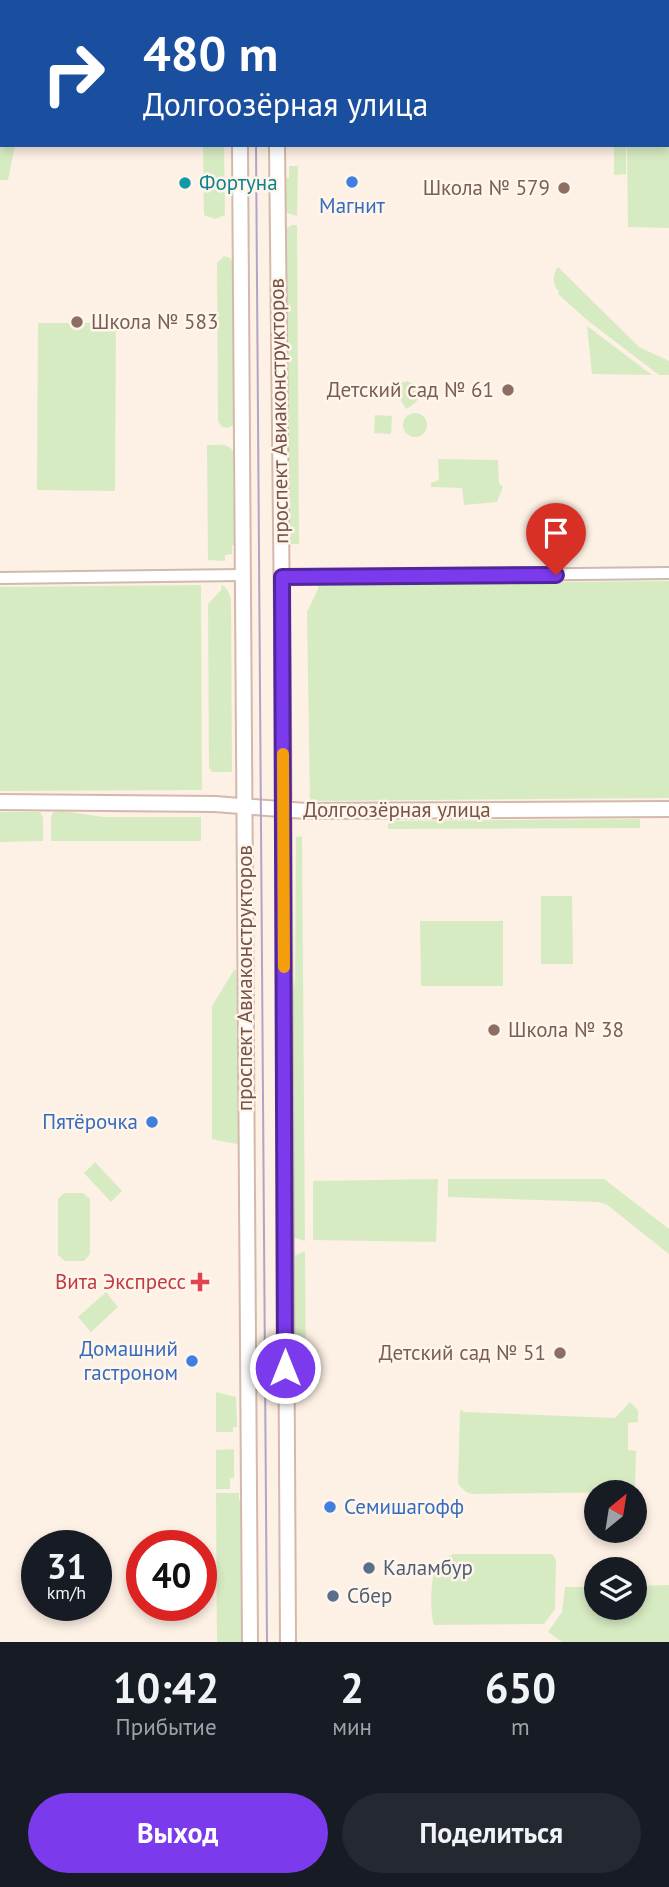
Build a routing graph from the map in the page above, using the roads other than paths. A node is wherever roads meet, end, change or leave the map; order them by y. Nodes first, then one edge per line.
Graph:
1 (240, 147) edge
2 (277, 147) edge
3 (669, 573) edge
4 (242, 575) junction
5 (282, 577) junction
6 (0, 578) edge
7 (0, 802) edge
8 (244, 806) junction
9 (284, 809) junction
10 (669, 809) edge
11 (250, 1642) edge
12 (288, 1642) edge

1 - 4 street, проспект Авиаконструкторов
2 - 5 street, проспект Авиаконструкторов
3 - 5 street
4 - 6 street
4 - 8 street, проспект Авиаконструкторов
5 - 9 street, проспект Авиаконструкторов
7 - 8 street, Долгоозёрная улица
8 - 9 street, Долгоозёрная улица
8 - 11 street, проспект Авиаконструкторов
9 - 10 street, Долгоозёрная улица
9 - 12 street, проспект Авиаконструкторов

